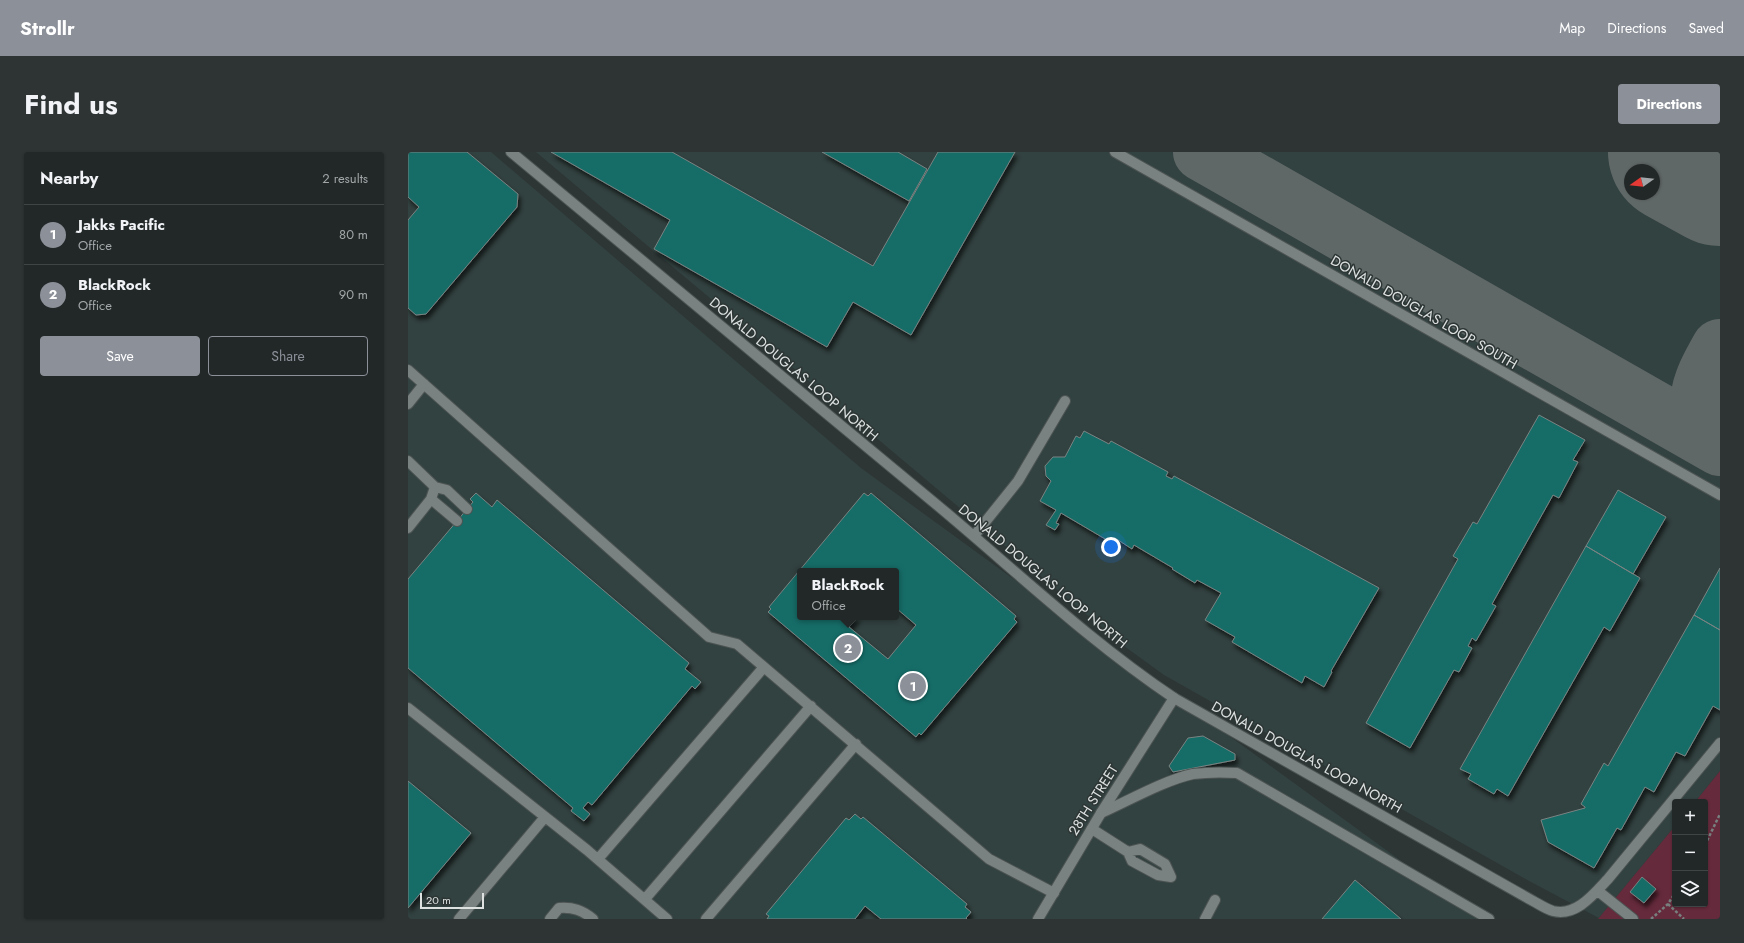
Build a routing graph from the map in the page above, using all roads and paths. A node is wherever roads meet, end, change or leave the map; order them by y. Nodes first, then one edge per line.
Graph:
1 (511, 152) edge
2 (1115, 152) edge
3 (408, 370) edge
4 (424, 384) junction
5 (1065, 401) dead end
6 (408, 404) edge
7 (408, 461) edge
8 (435, 487) junction
9 (1720, 495) edge
10 (431, 499) junction
11 (467, 508) dead end
12 (457, 522) dead end
13 (408, 528) edge
14 (974, 536) junction
15 (764, 667) junction
16 (1174, 698) junction
17 (811, 706) junction
18 (408, 708) edge
19 (1720, 743) edge
20 (856, 744) junction
21 (1101, 813) junction
22 (1720, 814) edge
23 (545, 816) junction
24 (1092, 829) junction
25 (1708, 839) edge
26 (1128, 852) dead end
27 (598, 859) junction
28 (1598, 891) junction
29 (1054, 893) junction
30 (1672, 898) edge
31 (645, 899) junction
32 (1215, 900) dead end
33 (1668, 904) junction
34 (459, 919) edge
35 (550, 919) edge
36 (593, 919) edge
37 (667, 919) edge
38 (706, 919) edge
39 (1038, 919) edge
40 (1205, 919) edge
41 (1489, 919) edge
42 (1633, 919) edge
43 (1651, 919) edge
44 (1684, 919) edge

1 - 14 street, DONALD DOUGLAS LOOP NORTH
2 - 9 street, DONALD DOUGLAS LOOP SOUTH
3 - 4 street
4 - 6 street
4 - 15 street
5 - 14 street
7 - 8 street
8 - 10 street
8 - 11 street
10 - 12 street
10 - 13 street
14 - 16 street, DONALD DOUGLAS LOOP NORTH
15 - 17 street
15 - 27 street
16 - 21 street, 28TH STREET
16 - 28 street, DONALD DOUGLAS LOOP NORTH
17 - 20 street
17 - 31 street
18 - 23 street
19 - 28 street, DONALD DOUGLAS LOOP NORTH
20 - 29 street
20 - 38 street
21 - 24 street, 28TH STREET
21 - 41 street
22 - 25 path
23 - 27 street
23 - 34 street
24 - 26 street
24 - 29 street, 28TH STREET
27 - 31 street
28 - 42 street
29 - 39 street, 28TH STREET
30 - 33 path
31 - 37 street
32 - 40 street
33 - 43 path
33 - 44 path
35 - 36 street

